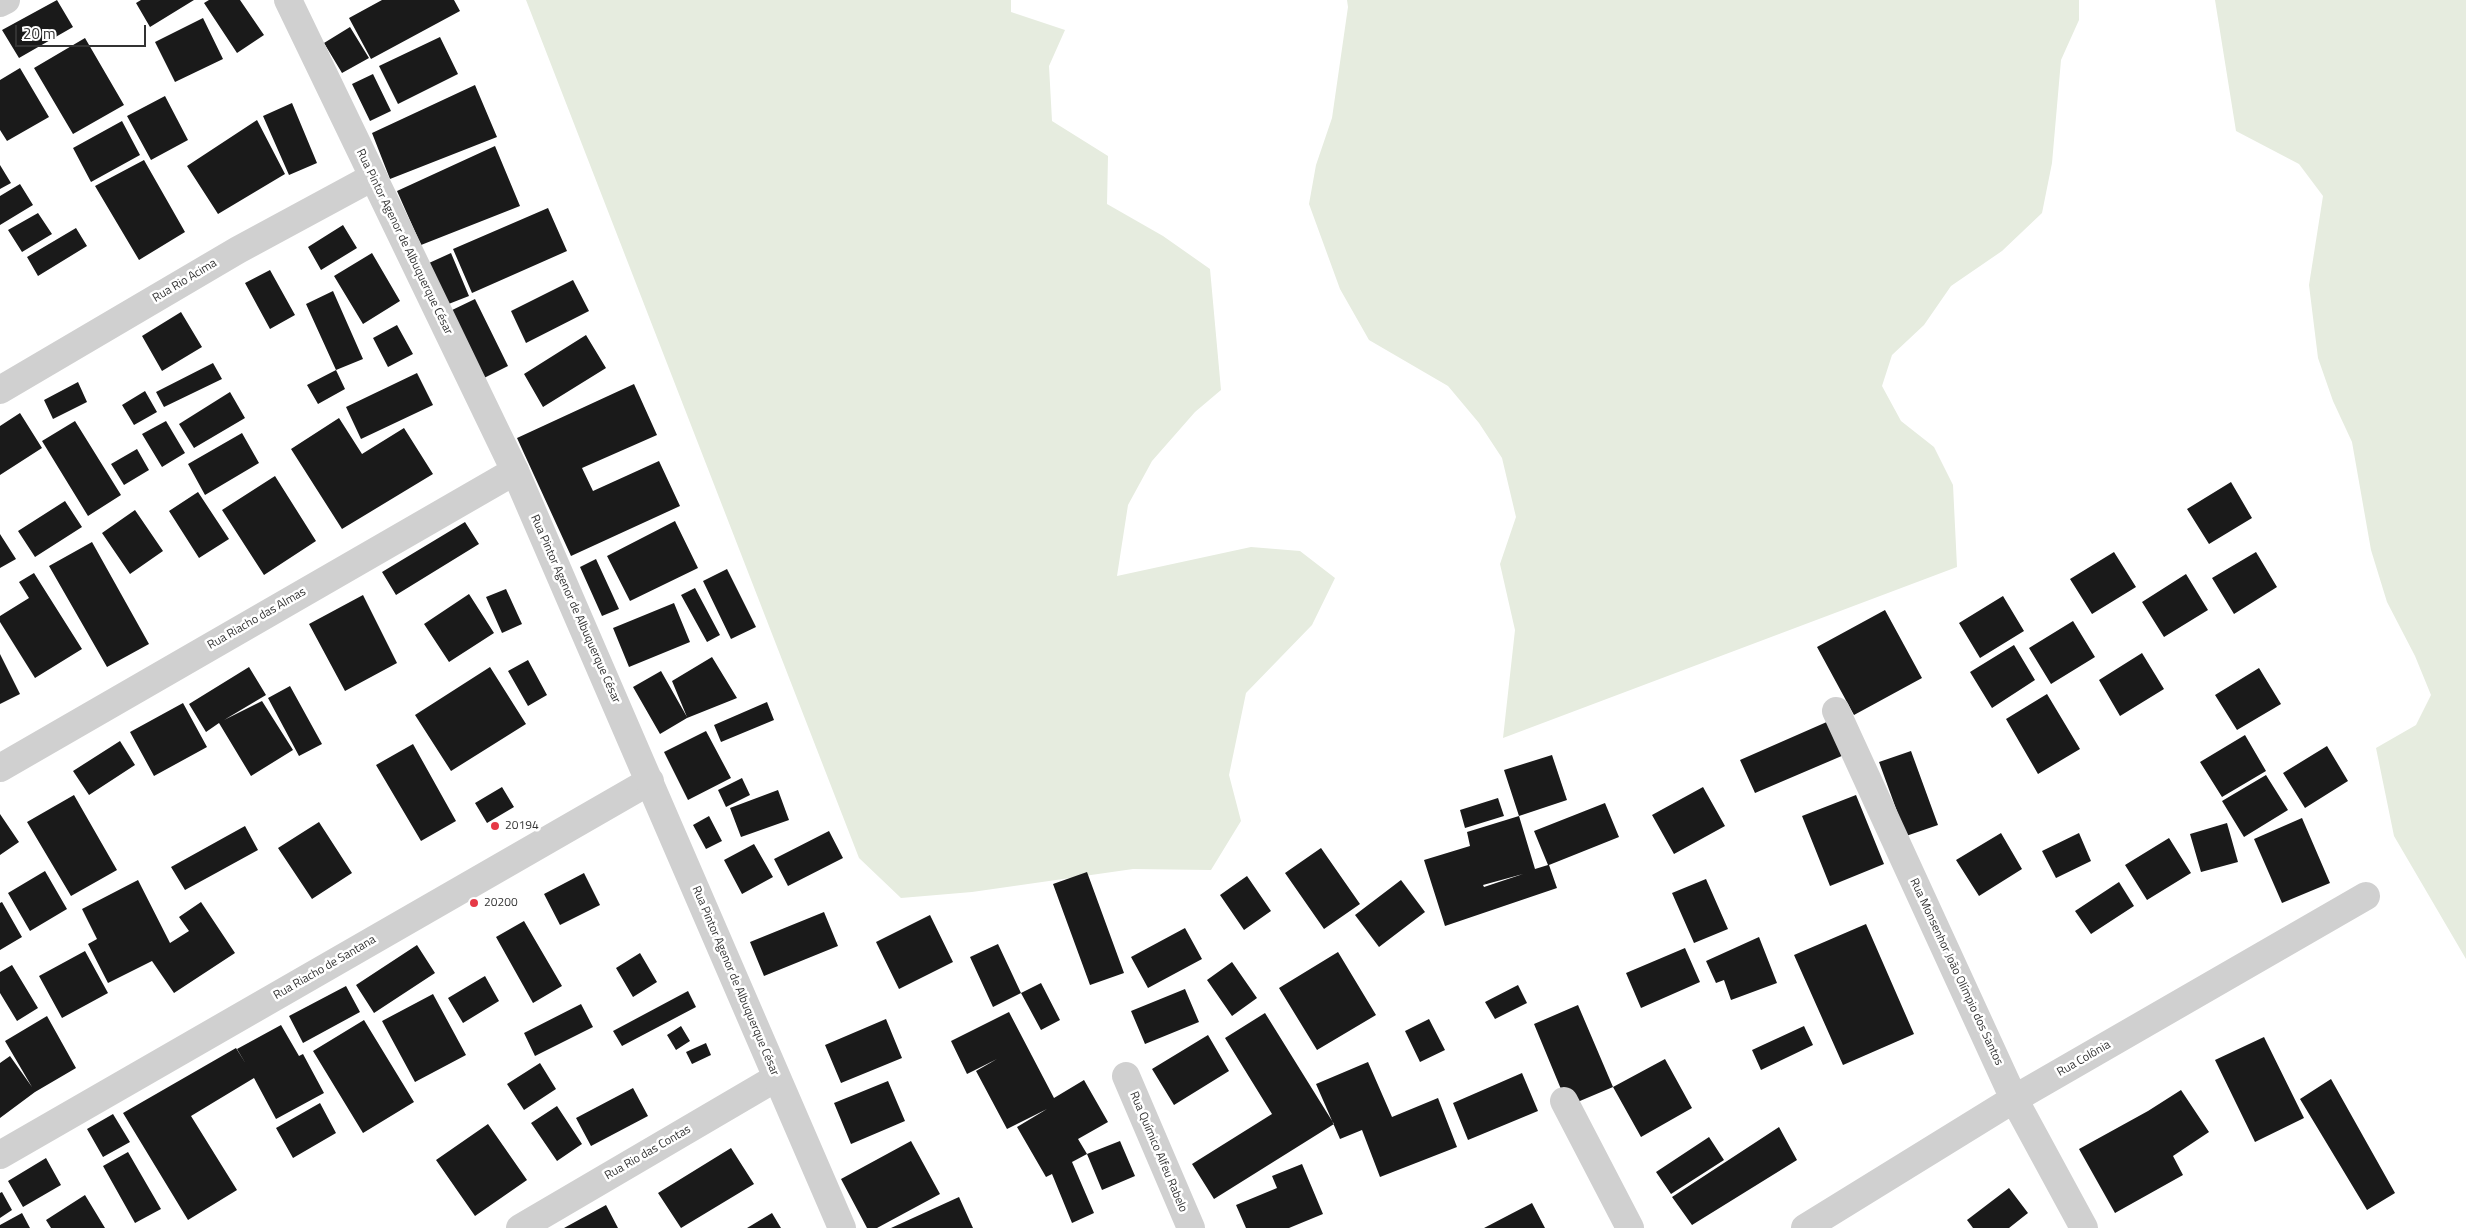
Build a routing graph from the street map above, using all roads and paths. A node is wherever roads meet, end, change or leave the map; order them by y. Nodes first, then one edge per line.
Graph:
1 (6, 0) edge
2 (288, 0) edge
3 (0, 4) edge
4 (373, 177) junction
5 (0, 390) edge
6 (515, 471) junction
7 (1836, 711) dead end
8 (0, 768) edge
9 (650, 781) junction
10 (2366, 896) dead end
11 (1126, 1076) dead end
12 (776, 1078) junction
13 (2014, 1099) junction
14 (1564, 1101) dead end
15 (0, 1154) edge
16 (520, 1228) edge
17 (842, 1228) edge
18 (1191, 1228) edge
19 (1630, 1228) edge
20 (1805, 1228) edge
21 (2084, 1228) edge

1 - 3 street
2 - 4 street, Rua Pintor Agenor de Albuquerque César
4 - 5 street, Rua Rio Acima
4 - 6 street, Rua Pintor Agenor de Albuquerque César
6 - 8 street, Rua Riacho das Almas
6 - 9 street, Rua Pintor Agenor de Albuquerque César
7 - 13 street, Rua Monsenhor João Olímpio dos Santos
9 - 12 street, Rua Pintor Agenor de Albuquerque César
9 - 15 street, Rua Riacho de Santana
10 - 13 street, Rua Colônia
11 - 18 street, Rua Químico Alfeu Rabelo
12 - 16 street, Rua Rio das Contas
12 - 17 street, Rua Pintor Agenor de Albuquerque César
13 - 20 street, Rua Colônia
13 - 21 street, Rua Monsenhor João Olímpio dos Santos
14 - 19 street

